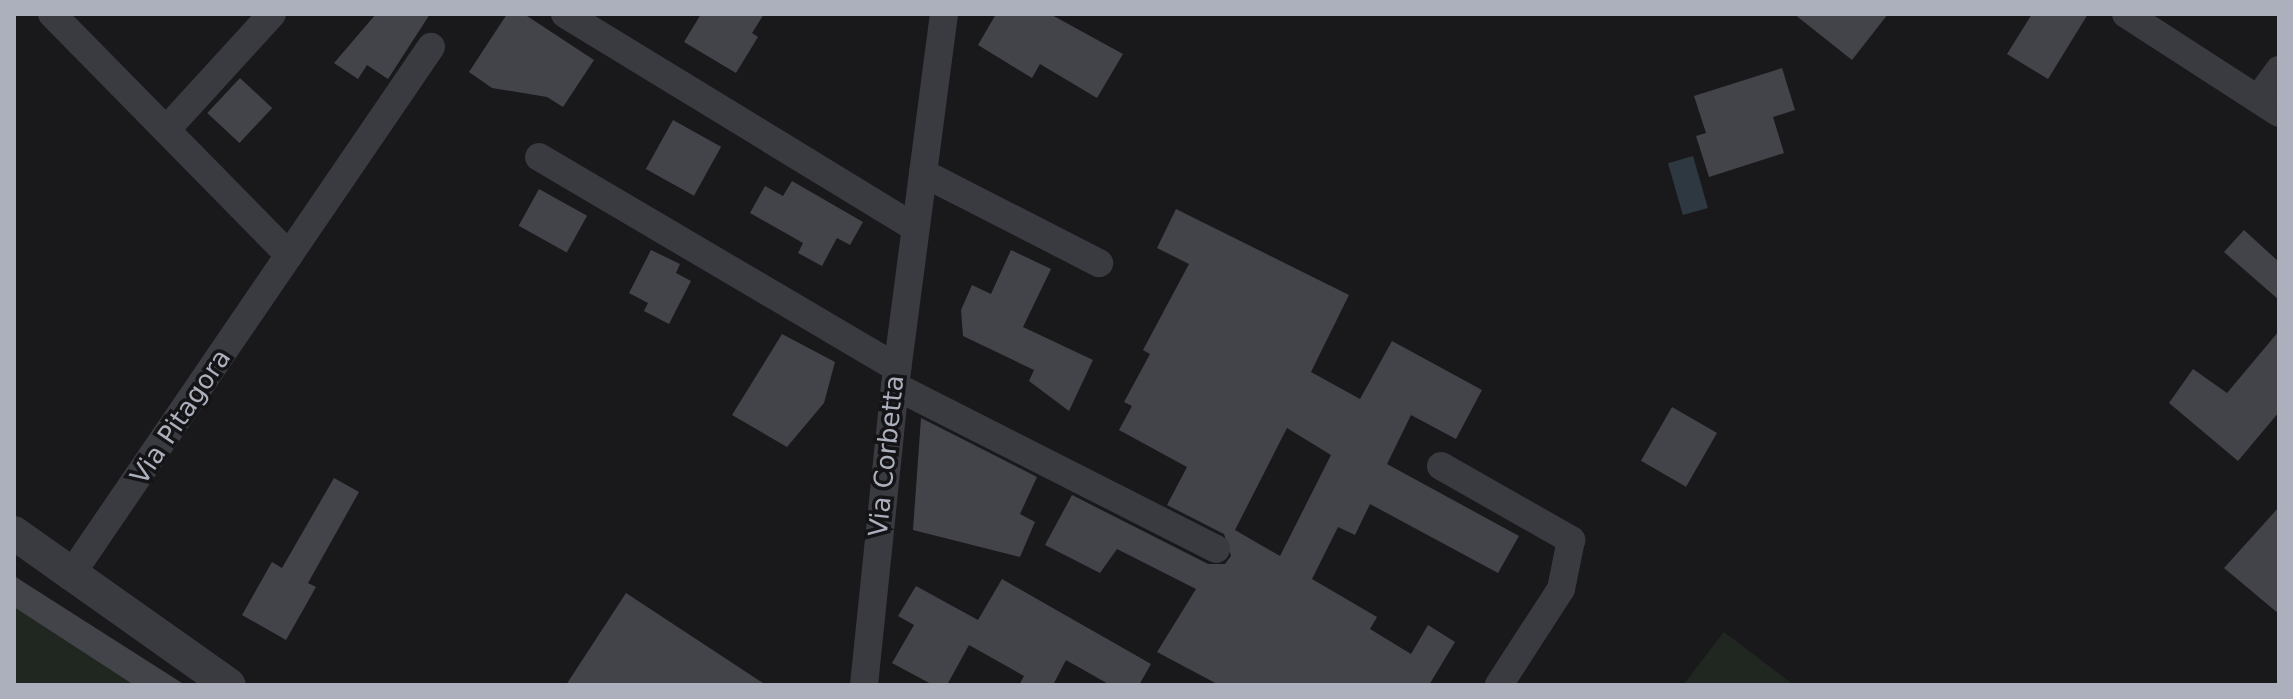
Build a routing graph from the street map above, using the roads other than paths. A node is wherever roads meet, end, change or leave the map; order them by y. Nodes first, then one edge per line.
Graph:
1 (52, 14) edge
2 (272, 14) edge
3 (565, 14) edge
4 (944, 14) edge
5 (2126, 14) edge
6 (431, 47) dead end
7 (2279, 70) edge
8 (2268, 106) edge
9 (166, 130) junction
10 (539, 157) dead end
11 (923, 173) junction
12 (915, 228) junction
13 (289, 255) junction
14 (1099, 263) dead end
15 (896, 377) junction
16 (1441, 466) dead end
17 (14, 533) edge
18 (1216, 549) dead end
19 (70, 576) junction
20 (229, 685) edge
21 (864, 685) edge
22 (1499, 685) edge

1 - 9 street
2 - 9 street
3 - 12 street
4 - 11 street, Via Corbetta
5 - 8 street
6 - 13 street, Via Pitagora
7 - 8 street
9 - 13 street
10 - 15 street
11 - 12 street, Via Corbetta
11 - 14 street
12 - 15 street, Via Corbetta
13 - 19 street, Via Pitagora
15 - 18 street
15 - 21 street, Via Corbetta
16 - 22 street
17 - 19 street
19 - 20 street

